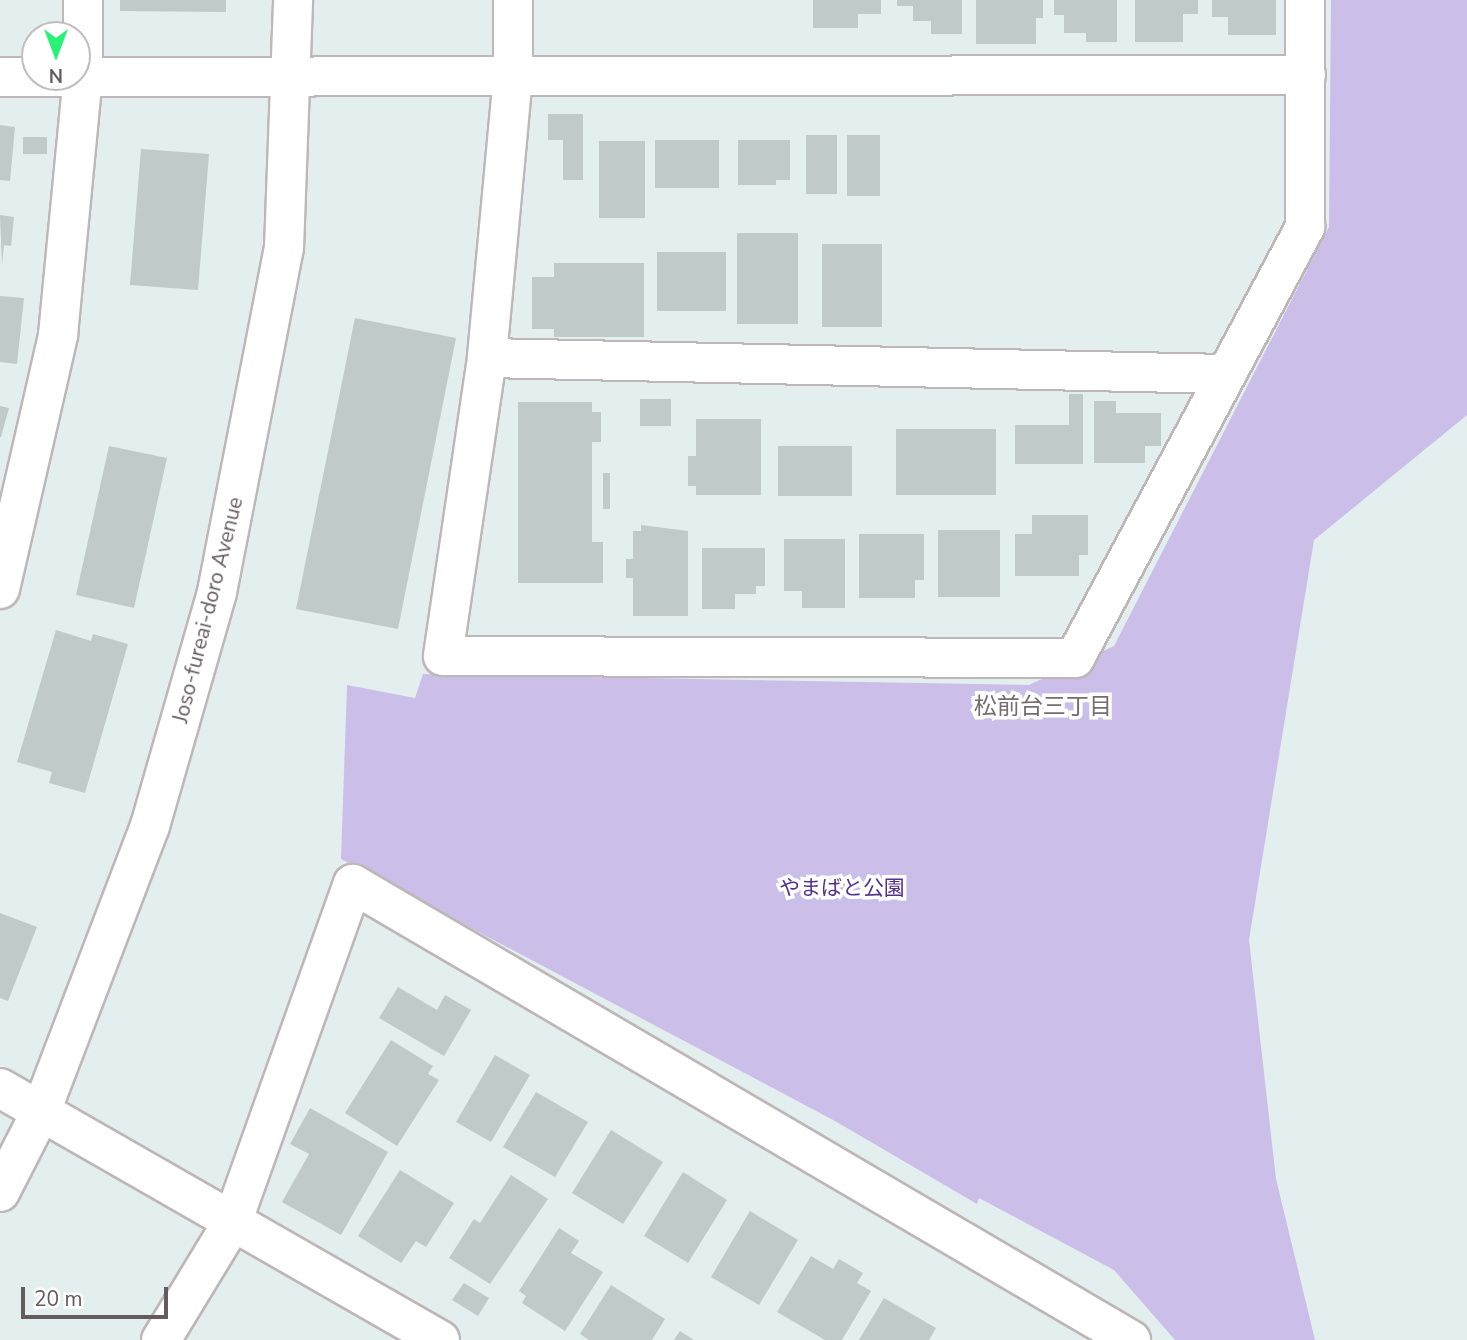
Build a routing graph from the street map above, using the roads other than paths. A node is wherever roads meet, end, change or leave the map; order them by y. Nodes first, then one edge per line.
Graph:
1 (83, 0) edge
2 (293, 0) edge
3 (513, 0) edge
4 (1305, 0) edge
5 (83, 21) edge
6 (1306, 75) junction
7 (513, 76) junction
8 (0, 77) edge
9 (21, 77) edge
10 (91, 77) edge
11 (292, 77) junction
12 (82, 91) edge
13 (487, 358) junction
14 (1224, 374) junction
15 (0, 589) edge
16 (0, 1088) edge
17 (40, 1114) junction
18 (0, 1192) edge
19 (232, 1223) junction
20 (161, 1340) edge
21 (440, 1340) edge
22 (1131, 1340) edge

1 - 5 street
2 - 11 street, Joso-fureai-doro Avenue
3 - 7 street
4 - 6 street
6 - 7 street
6 - 14 street
7 - 11 street
7 - 13 street
8 - 9 street
10 - 11 street
11 - 17 street, Joso-fureai-doro Avenue
12 - 15 street
13 - 14 street
13 - 14 street
16 - 17 street
17 - 18 street, Joso-fureai-doro Avenue
17 - 19 street
19 - 20 street
19 - 21 street
19 - 22 street

